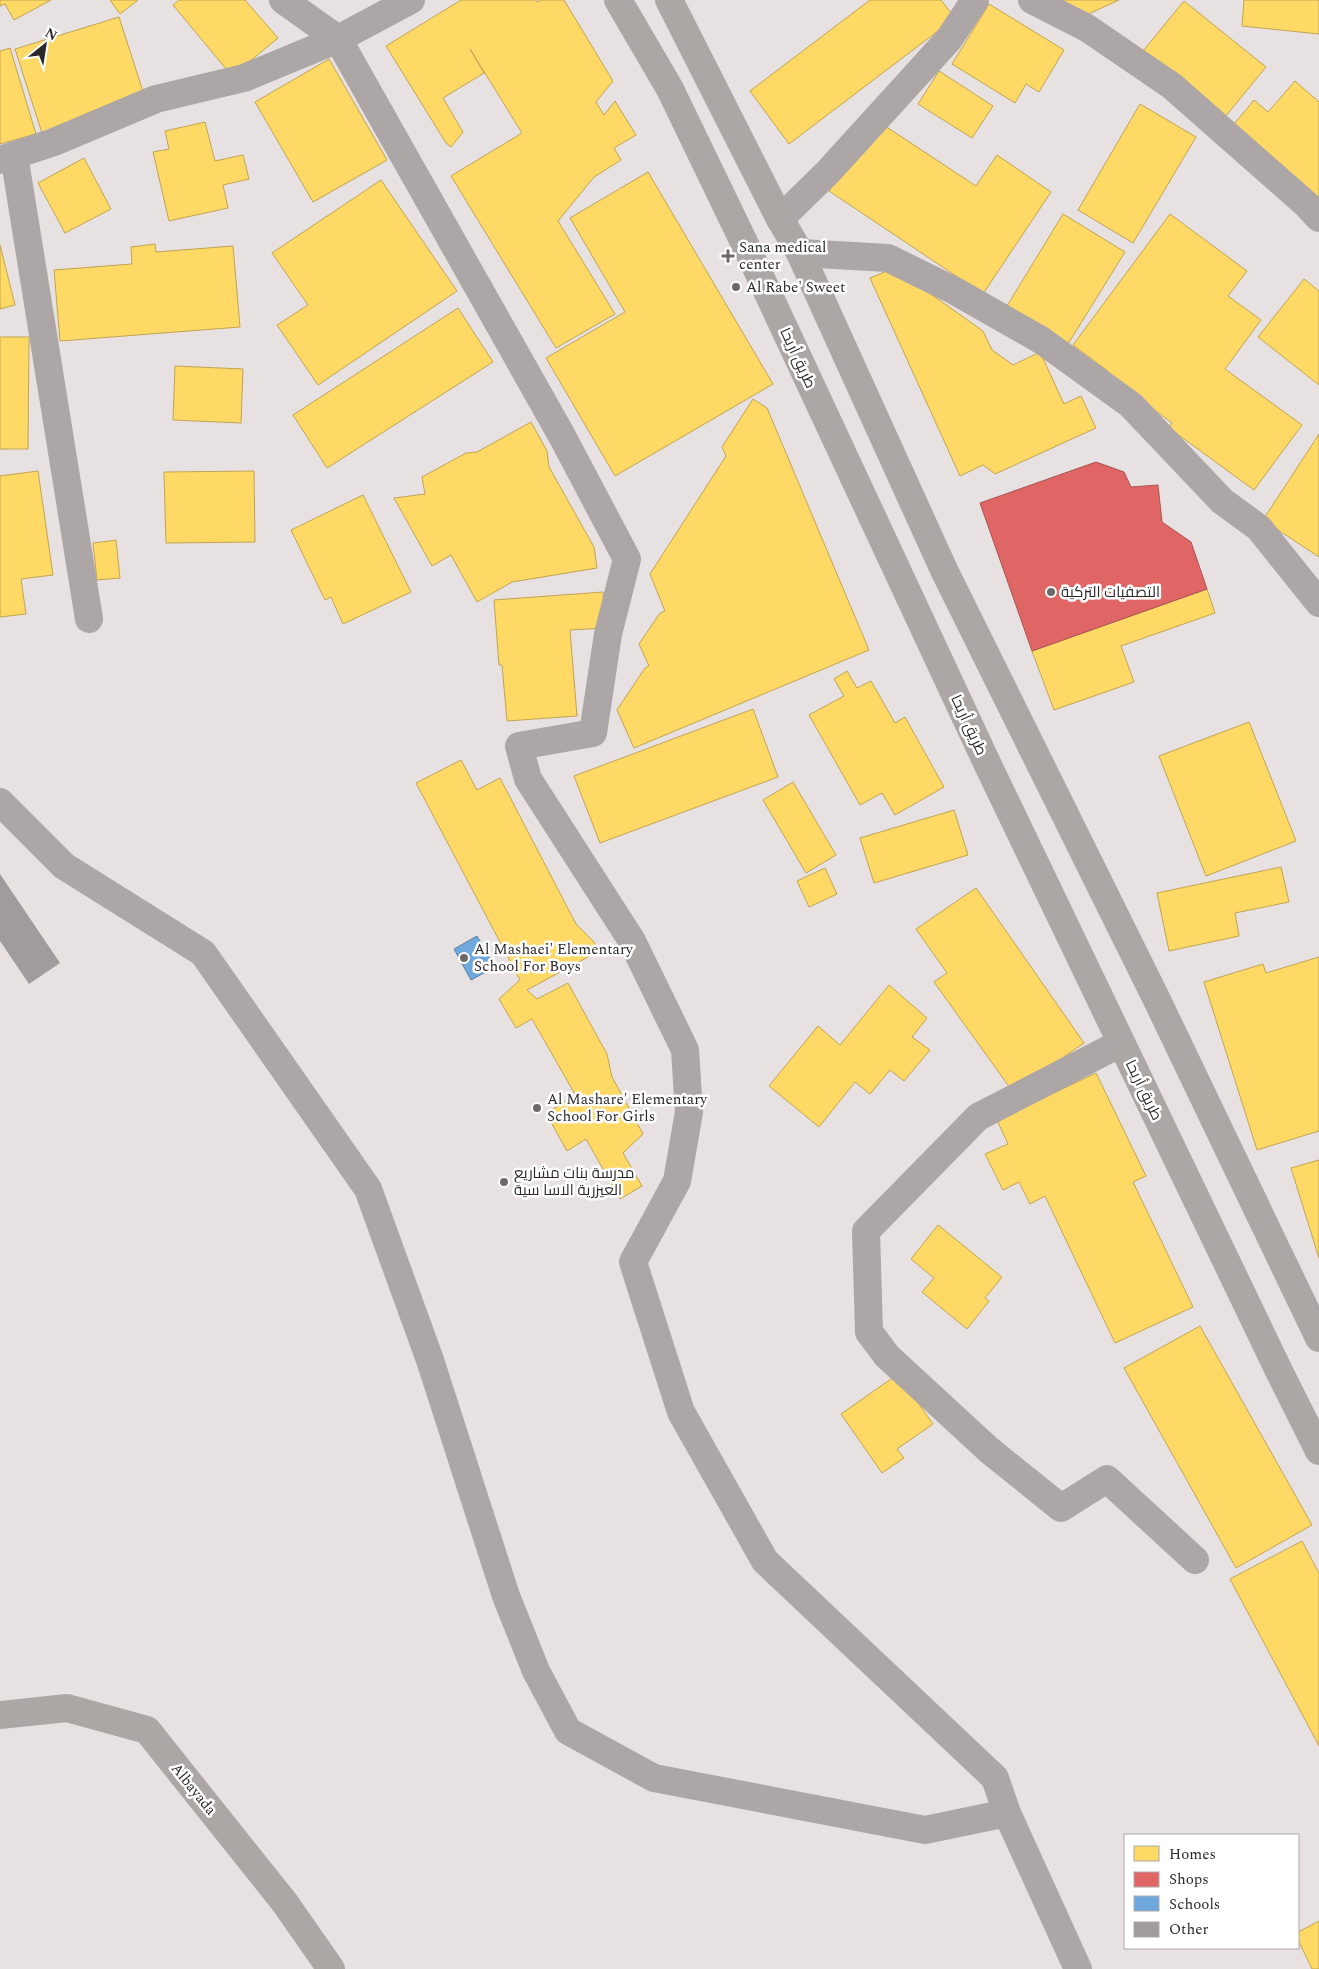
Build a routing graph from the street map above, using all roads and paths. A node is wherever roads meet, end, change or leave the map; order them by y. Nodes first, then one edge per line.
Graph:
1 (282, 0) edge
2 (412, 0) edge
3 (618, 0) edge
4 (669, 0) edge
5 (975, 0) edge
6 (1032, 0) edge
7 (338, 39) junction
8 (7, 157) edge
9 (1319, 218) edge
10 (780, 219) junction
11 (800, 253) junction
12 (1319, 603) edge
13 (89, 619) dead end
14 (0, 802) edge
15 (1120, 1043) junction
16 (1319, 1338) edge
17 (1319, 1451) edge
18 (1195, 1560) dead end
19 (0, 1715) edge
20 (1007, 1813) junction
21 (331, 1969) edge
22 (1078, 1969) edge

1 - 7 street
2 - 7 street
3 - 15 main road, طريق أريحا
4 - 10 main road
5 - 10 street
6 - 9 street
7 - 8 street
7 - 20 street
8 - 13 street
10 - 11 main road
11 - 12 street
11 - 16 main road
14 - 20 street
15 - 17 main road, طريق أريحا
15 - 18 street
19 - 21 main road, Albayada
20 - 22 street

